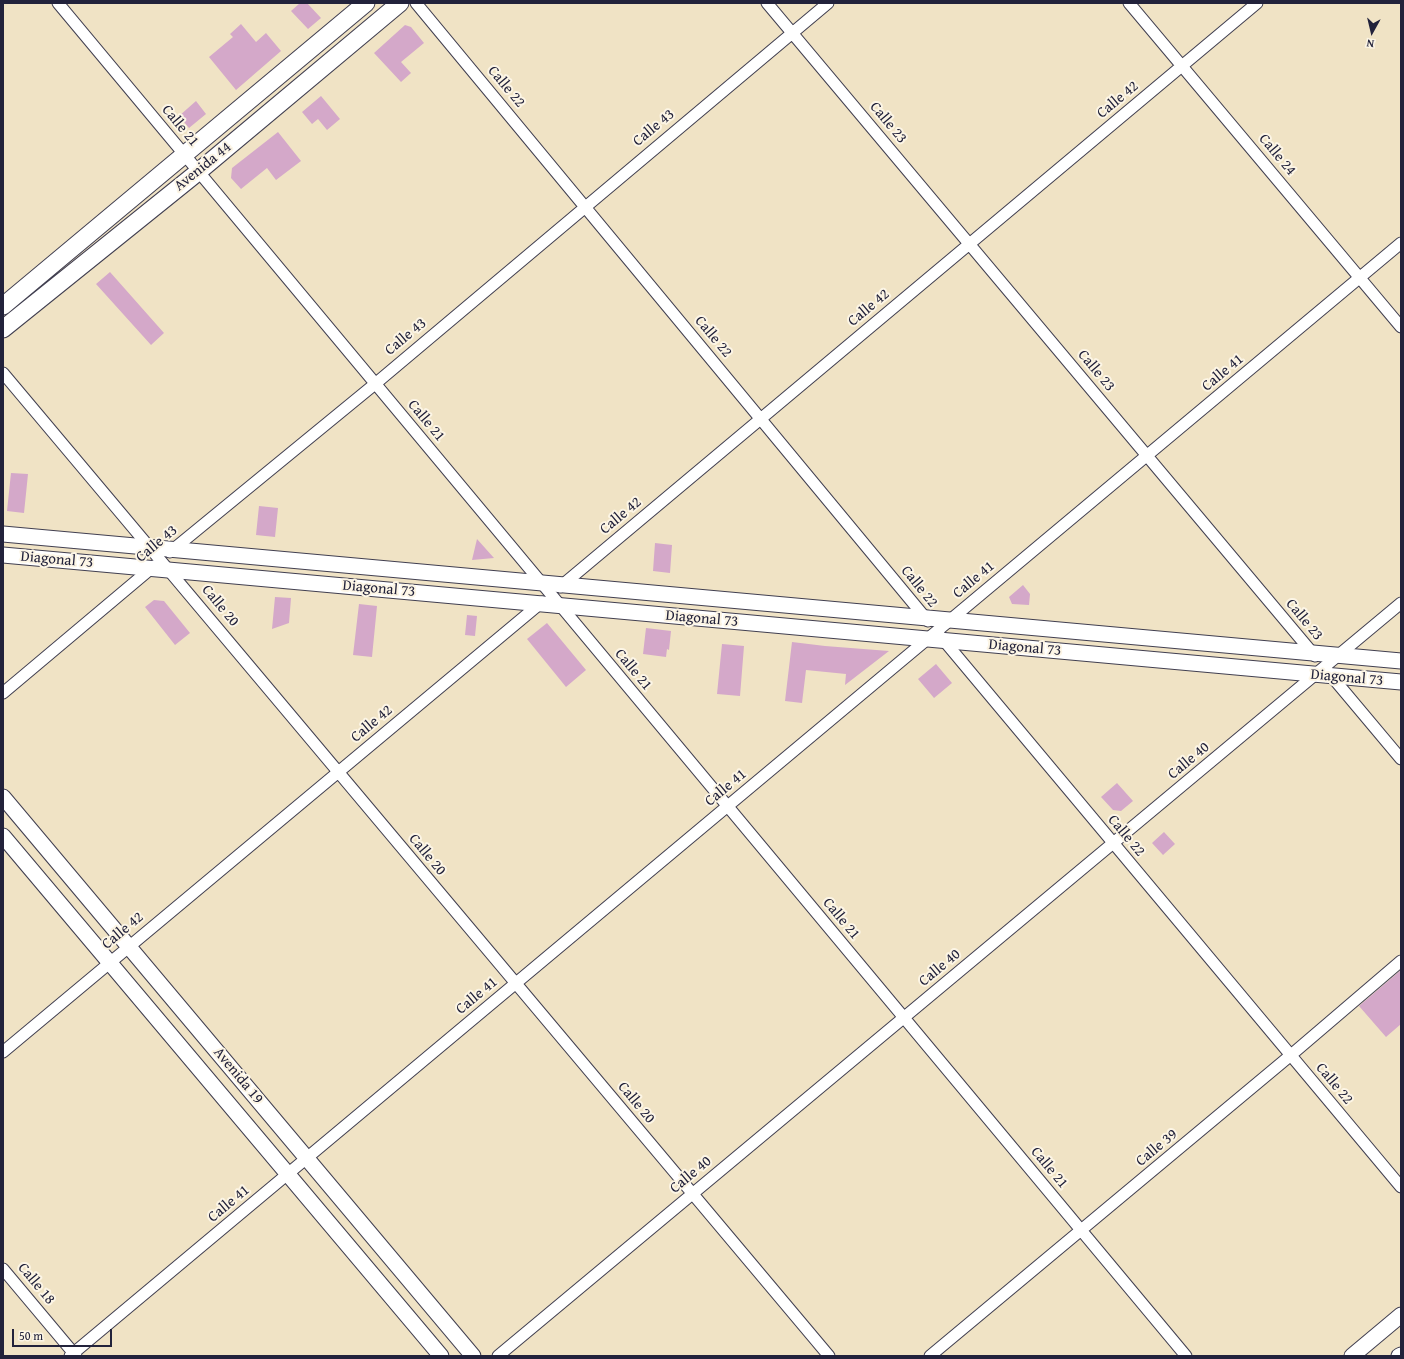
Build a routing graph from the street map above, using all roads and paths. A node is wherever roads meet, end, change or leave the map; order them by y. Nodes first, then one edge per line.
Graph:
1 (58, 3) edge
2 (366, 3) edge
3 (400, 3) edge
4 (416, 3) edge
5 (767, 3) edge
6 (828, 3) edge
7 (1129, 3) edge
8 (1257, 3) edge
9 (792, 32) junction
10 (1182, 66) junction
11 (185, 154) junction
12 (198, 172) junction
13 (584, 206) junction
14 (1401, 243) edge
15 (969, 244) junction
16 (1360, 278) junction
17 (3, 306) edge
18 (1401, 327) edge
19 (3, 329) edge
20 (3, 373) edge
21 (375, 384) junction
22 (761, 418) junction
23 (1147, 456) junction
24 (3, 534) edge
25 (151, 547) junction
26 (173, 549) junction
27 (3, 555) edge
28 (161, 566) junction
29 (540, 583) junction
30 (563, 585) junction
31 (550, 602) junction
32 (1401, 603) edge
33 (925, 618) junction
34 (950, 620) junction
35 (936, 637) junction
36 (1312, 653) junction
37 (1338, 655) junction
38 (1401, 661) edge
39 (1323, 673) junction
40 (1401, 682) edge
41 (3, 693) edge
42 (1401, 759) edge
43 (338, 772) junction
44 (3, 797) edge
45 (728, 806) junction
46 (3, 836) edge
47 (1113, 843) junction
48 (129, 946) junction
49 (1401, 961) edge
50 (110, 962) junction
51 (516, 983) junction
52 (904, 1018) junction
53 (3, 1052) edge
54 (1291, 1056) junction
55 (307, 1158) junction
56 (288, 1174) junction
57 (1401, 1187) edge
58 (692, 1194) junction
59 (1081, 1230) junction
60 (3, 1269) edge
61 (1401, 1315) edge
62 (73, 1355) edge
63 (441, 1356) edge
64 (473, 1356) edge
65 (498, 1356) edge
66 (829, 1356) edge
67 (930, 1356) edge
68 (1186, 1356) edge
69 (1352, 1356) edge

1 - 11 street, Calle 21
2 - 11 main road, Avenida 44
3 - 12 main road, Avenida 44
4 - 13 street, Calle 22
5 - 9 street, Calle 23
6 - 9 street, Calle 43
7 - 10 street, Calle 24
8 - 10 street, Calle 42
9 - 13 street, Calle 43
9 - 15 street, Calle 23
10 - 15 street, Calle 42
10 - 16 street, Calle 24
11 - 12 street, Calle 21
11 - 17 main road, Avenida 44
12 - 19 main road, Avenida 44
12 - 21 street, Calle 21
13 - 21 street, Calle 43
13 - 22 street, Calle 22
14 - 16 street, Calle 41
15 - 22 street, Calle 42
15 - 23 street, Calle 23
16 - 18 street, Calle 24
16 - 23 street, Calle 41
20 - 25 street, Calle 20
21 - 26 street, Calle 43
21 - 29 street, Calle 21
22 - 30 street, Calle 42
22 - 33 street, Calle 22
23 - 34 street, Calle 41
23 - 36 street, Calle 23
24 - 25 main road, Diagonal 73
25 - 26 main road, Diagonal 73
25 - 28 street, Calle 20
26 - 28 street, Calle 43
26 - 29 main road, Diagonal 73
27 - 28 main road, Diagonal 73
28 - 31 main road, Diagonal 73
28 - 41 street, Calle 43
28 - 43 street, Calle 20
29 - 30 main road, Diagonal 73
29 - 31 street, Calle 21
30 - 31 street, Calle 42
30 - 33 main road, Diagonal 73
31 - 35 main road, Diagonal 73
31 - 43 street, Calle 42
31 - 45 street, Calle 21
32 - 37 street, Calle 40
33 - 34 main road, Diagonal 73
33 - 35 street, Calle 22
34 - 35 street, Calle 41
34 - 36 main road, Diagonal 73
35 - 39 main road, Diagonal 73
35 - 45 street, Calle 41
35 - 47 street, Calle 22
36 - 37 main road, Diagonal 73
36 - 39 street, Calle 23
37 - 38 main road, Diagonal 73
37 - 39 street, Calle 40
39 - 40 main road, Diagonal 73
39 - 42 street, Calle 23
39 - 47 street, Calle 40
43 - 48 street, Calle 42
43 - 51 street, Calle 20
44 - 48 main road, Avenida 19
45 - 51 street, Calle 41
45 - 52 street, Calle 21
46 - 50 main road, Avenida 19
47 - 52 street, Calle 40
47 - 54 street, Calle 22
48 - 50 street, Calle 42
48 - 55 main road, Avenida 19
49 - 54 street, Calle 39
50 - 53 street, Calle 42
50 - 56 main road, Avenida 19
51 - 55 street, Calle 41
51 - 58 street, Calle 20
52 - 58 street, Calle 40
52 - 59 street, Calle 21
54 - 57 street, Calle 22
54 - 59 street, Calle 39
55 - 56 street, Calle 41
55 - 64 main road, Avenida 19
56 - 62 street, Calle 41
56 - 63 main road, Avenida 19
58 - 65 street, Calle 40
58 - 66 street, Calle 20
59 - 67 street, Calle 39
59 - 68 street, Calle 21
60 - 62 street, Calle 18
61 - 69 main road

